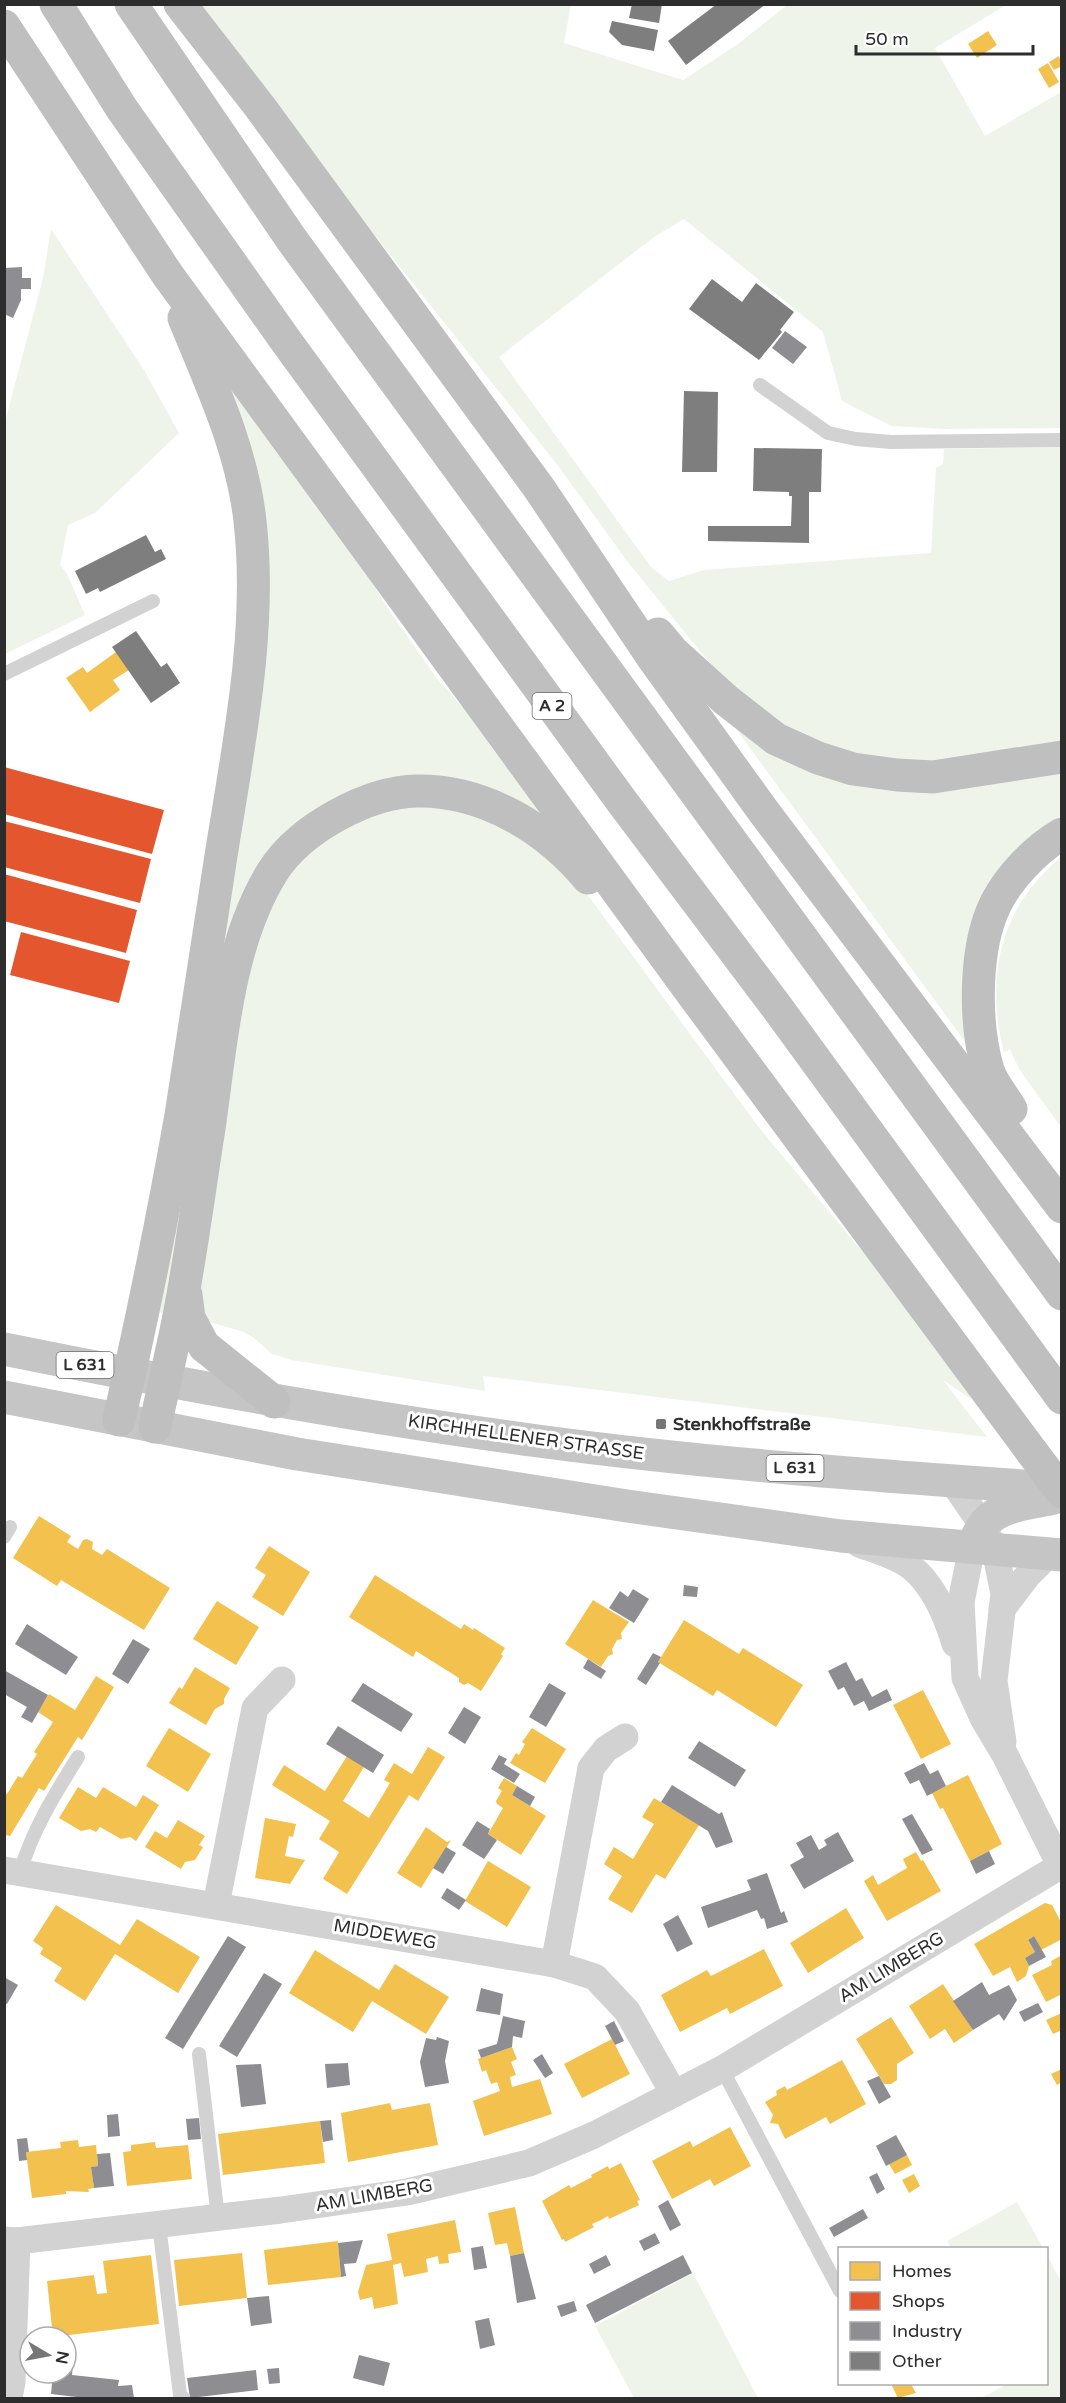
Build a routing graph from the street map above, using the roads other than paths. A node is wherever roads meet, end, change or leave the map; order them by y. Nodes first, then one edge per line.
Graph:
1 (56, 4) edge
2 (131, 4) edge
3 (180, 4) edge
4 (4, 26) edge
5 (167, 274) junction
6 (760, 385) dead end
7 (1062, 440) edge
8 (539, 488) junction
9 (153, 601) dead end
10 (4, 674) edge
11 (1062, 757) edge
12 (1062, 834) edge
13 (694, 996) junction
14 (1062, 1193) edge
15 (1062, 1207) edge
16 (185, 1281) junction
17 (1062, 1294) edge
18 (4, 1349) edge
19 (129, 1374) junction
20 (165, 1381) junction
21 (4, 1397) edge
22 (1062, 1398) edge
23 (274, 1402) junction
24 (118, 1420) junction
25 (155, 1427) junction
26 (952, 1481) junction
27 (1056, 1493) edge
28 (841, 1536) junction
29 (983, 1541) junction
30 (1055, 1555) edge
31 (1002, 1610) junction
32 (964, 1678) junction
33 (282, 1680) dead end
34 (625, 1737) dead end
35 (1005, 1755) junction
36 (78, 1756) dead end
37 (1061, 1868) edge
38 (12, 1871) edge
39 (216, 1905) junction
40 (554, 1964) junction
41 (200, 2054) dead end
42 (722, 2069) junction
43 (674, 2094) junction
44 (218, 2218) junction
45 (159, 2225) junction
46 (11, 2241) edge
47 (838, 2287) edge
48 (9, 2398) edge
49 (183, 2398) edge

1 - 22 highway, A 2
2 - 17 highway
3 - 8 highway
4 - 5 highway
5 - 13 highway
5 - 19 highway
6 - 7 lane
8 - 11 highway
8 - 15 highway
9 - 10 lane
12 - 14 highway
13 - 16 highway
13 - 27 highway, bridge
16 - 20 highway
16 - 23 highway
18 - 19 main road, KIRCHHELLENER STRASSE / L 631
19 - 20 main road, KIRCHHELLENER STRASSE / L 631
19 - 24 highway
20 - 23 main road, KIRCHHELLENER STRASSE / L 631
20 - 25 highway
21 - 24 main road
23 - 26 main road, KIRCHHELLENER STRASSE / L 631
24 - 25 main road
25 - 28 main road
26 - 27 main road, KIRCHHELLENER STRASSE / L 631
26 - 29 street
27 - 29 main road
28 - 29 main road
28 - 32 street
29 - 30 main road
29 - 31 street
29 - 32 street
30 - 31 street
31 - 35 street
32 - 35 street
33 - 39 street
34 - 40 street
35 - 37 street
36 - 38 lane
37 - 42 street, AM LIMBERG
38 - 39 street, MIDDEWEG
39 - 40 street, MIDDEWEG
40 - 43 street, MIDDEWEG
41 - 44 lane
42 - 43 street, AM LIMBERG
42 - 47 lane
43 - 44 street, AM LIMBERG
44 - 45 street, AM LIMBERG
45 - 46 street, AM LIMBERG
45 - 49 lane
46 - 48 street

